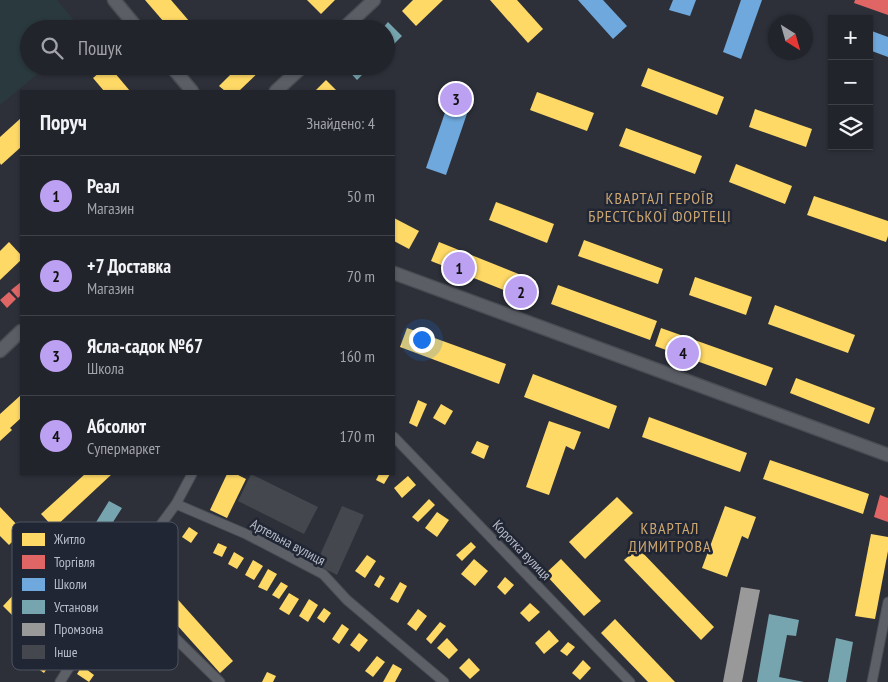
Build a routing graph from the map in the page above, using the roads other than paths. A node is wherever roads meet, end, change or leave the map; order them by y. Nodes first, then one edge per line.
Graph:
1 (114, 0) edge
2 (374, 0) edge
3 (131, 20) edge
4 (353, 20) edge
5 (178, 75) edge
6 (293, 75) edge
7 (191, 90) edge
8 (277, 90) edge
9 (395, 273) edge
10 (20, 331) edge
11 (0, 351) edge
12 (395, 438) edge
13 (888, 455) edge
14 (191, 475) edge
15 (176, 504) junction
16 (163, 522) edge
17 (888, 602) edge
18 (178, 641) edge
19 (68, 670) edge
20 (60, 682) edge
21 (220, 682) edge
22 (444, 682) edge
23 (630, 682) edge
24 (872, 682) edge

1 - 3 street
2 - 4 street
5 - 7 street
6 - 8 street
9 - 13 street
10 - 11 street
12 - 23 street, Коротка вулиця
14 - 15 street
15 - 16 street
15 - 22 street, Артельна вулиця
17 - 24 street
18 - 21 street
19 - 20 street

